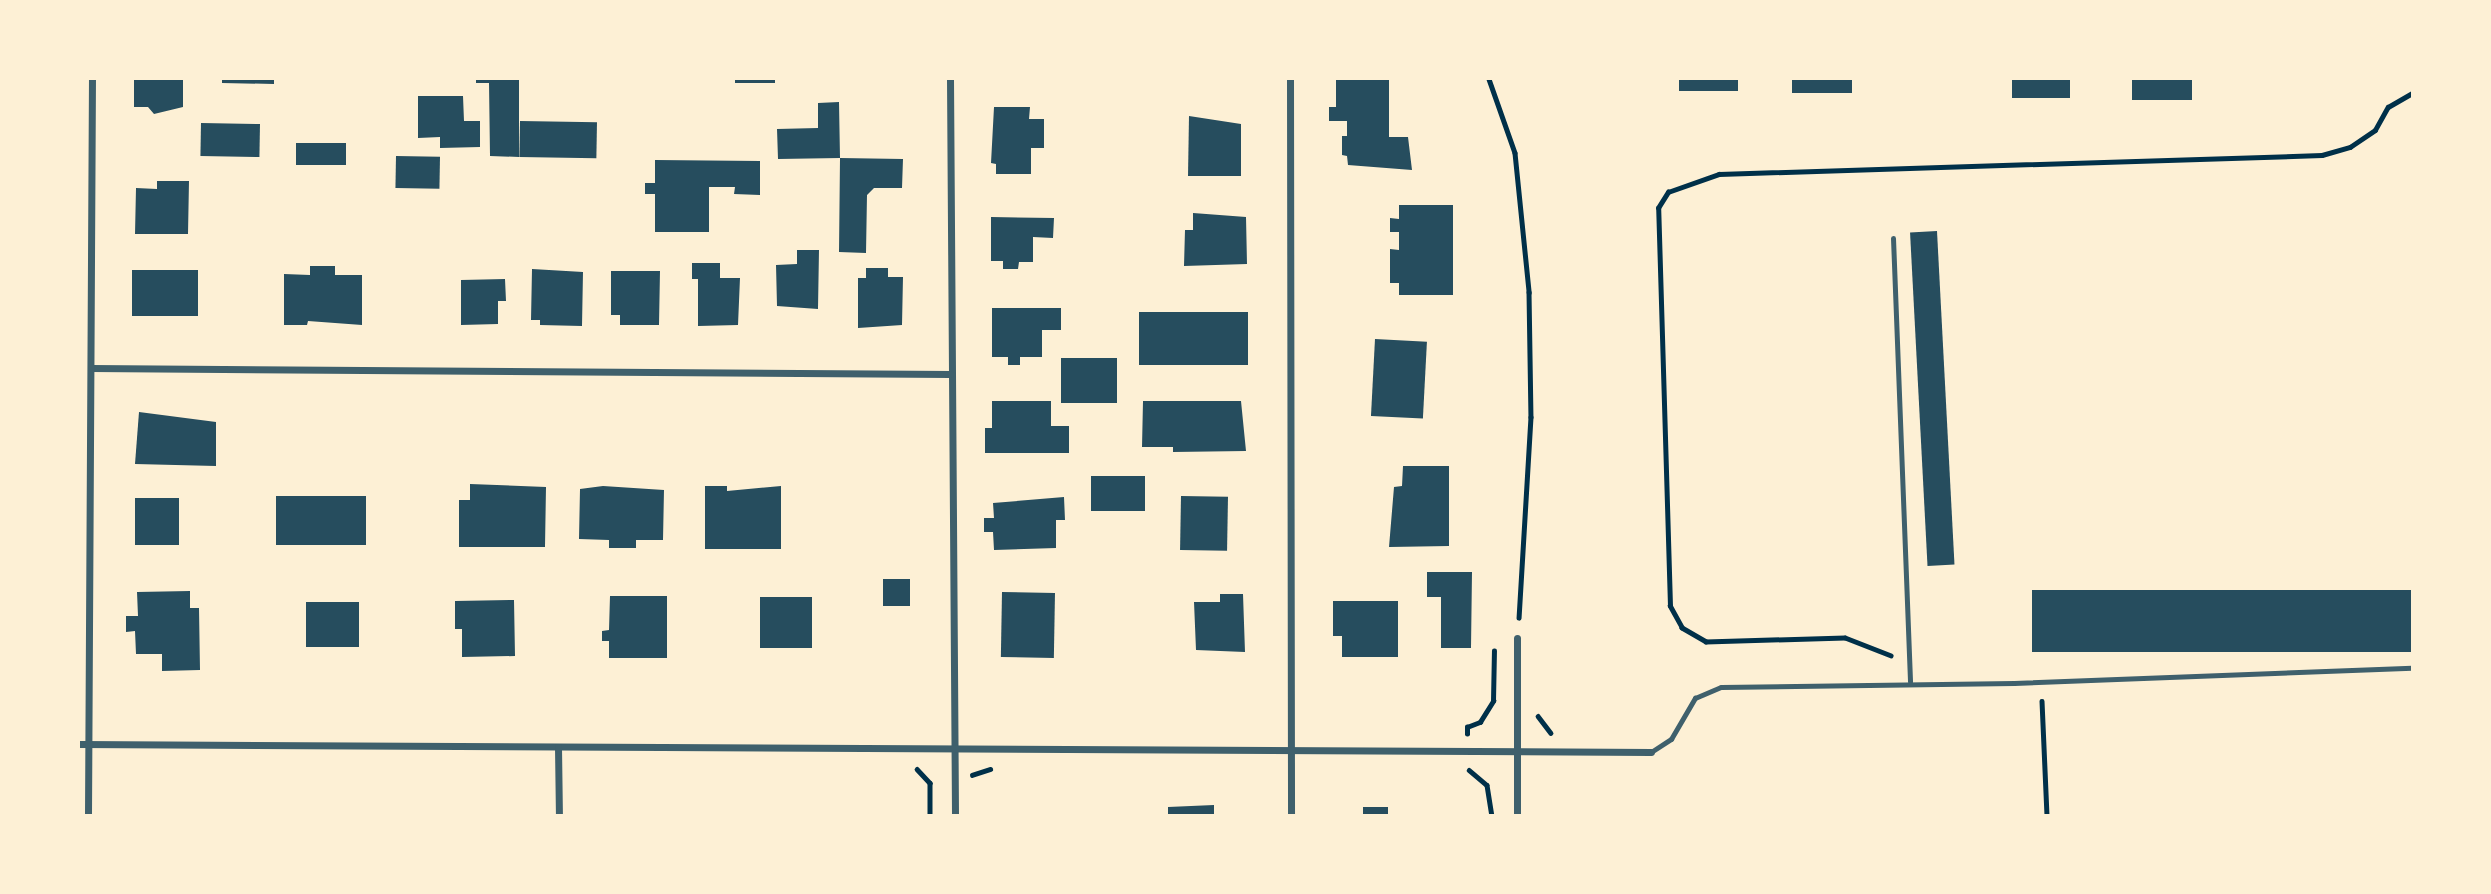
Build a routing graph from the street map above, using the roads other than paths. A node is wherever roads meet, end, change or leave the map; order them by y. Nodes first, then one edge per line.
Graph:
1 (92, 79) edge
2 (950, 79) edge
3 (1290, 79) edge
4 (1893, 238) dead end
5 (91, 368) junction
6 (950, 374) junction
7 (1517, 638) road end
8 (2412, 668) edge
9 (1910, 682) junction
10 (79, 744) edge
11 (88, 744) junction
12 (558, 747) junction
13 (1291, 748) junction
14 (955, 750) junction
15 (1516, 752) junction
16 (1651, 752) joint
17 (88, 815) edge
18 (559, 815) edge
19 (955, 815) edge
20 (1291, 815) edge
21 (1517, 815) edge

1 - 5 street
2 - 6 street
3 - 13 street
4 - 9 lane
5 - 6 street
5 - 11 street
6 - 14 street
7 - 15 street
8 - 9 lane
9 - 16 lane
10 - 11 street
11 - 12 street
11 - 17 street
12 - 14 street
12 - 18 street
13 - 14 street
13 - 15 street
13 - 20 street
14 - 19 street
15 - 16 street
15 - 21 street

